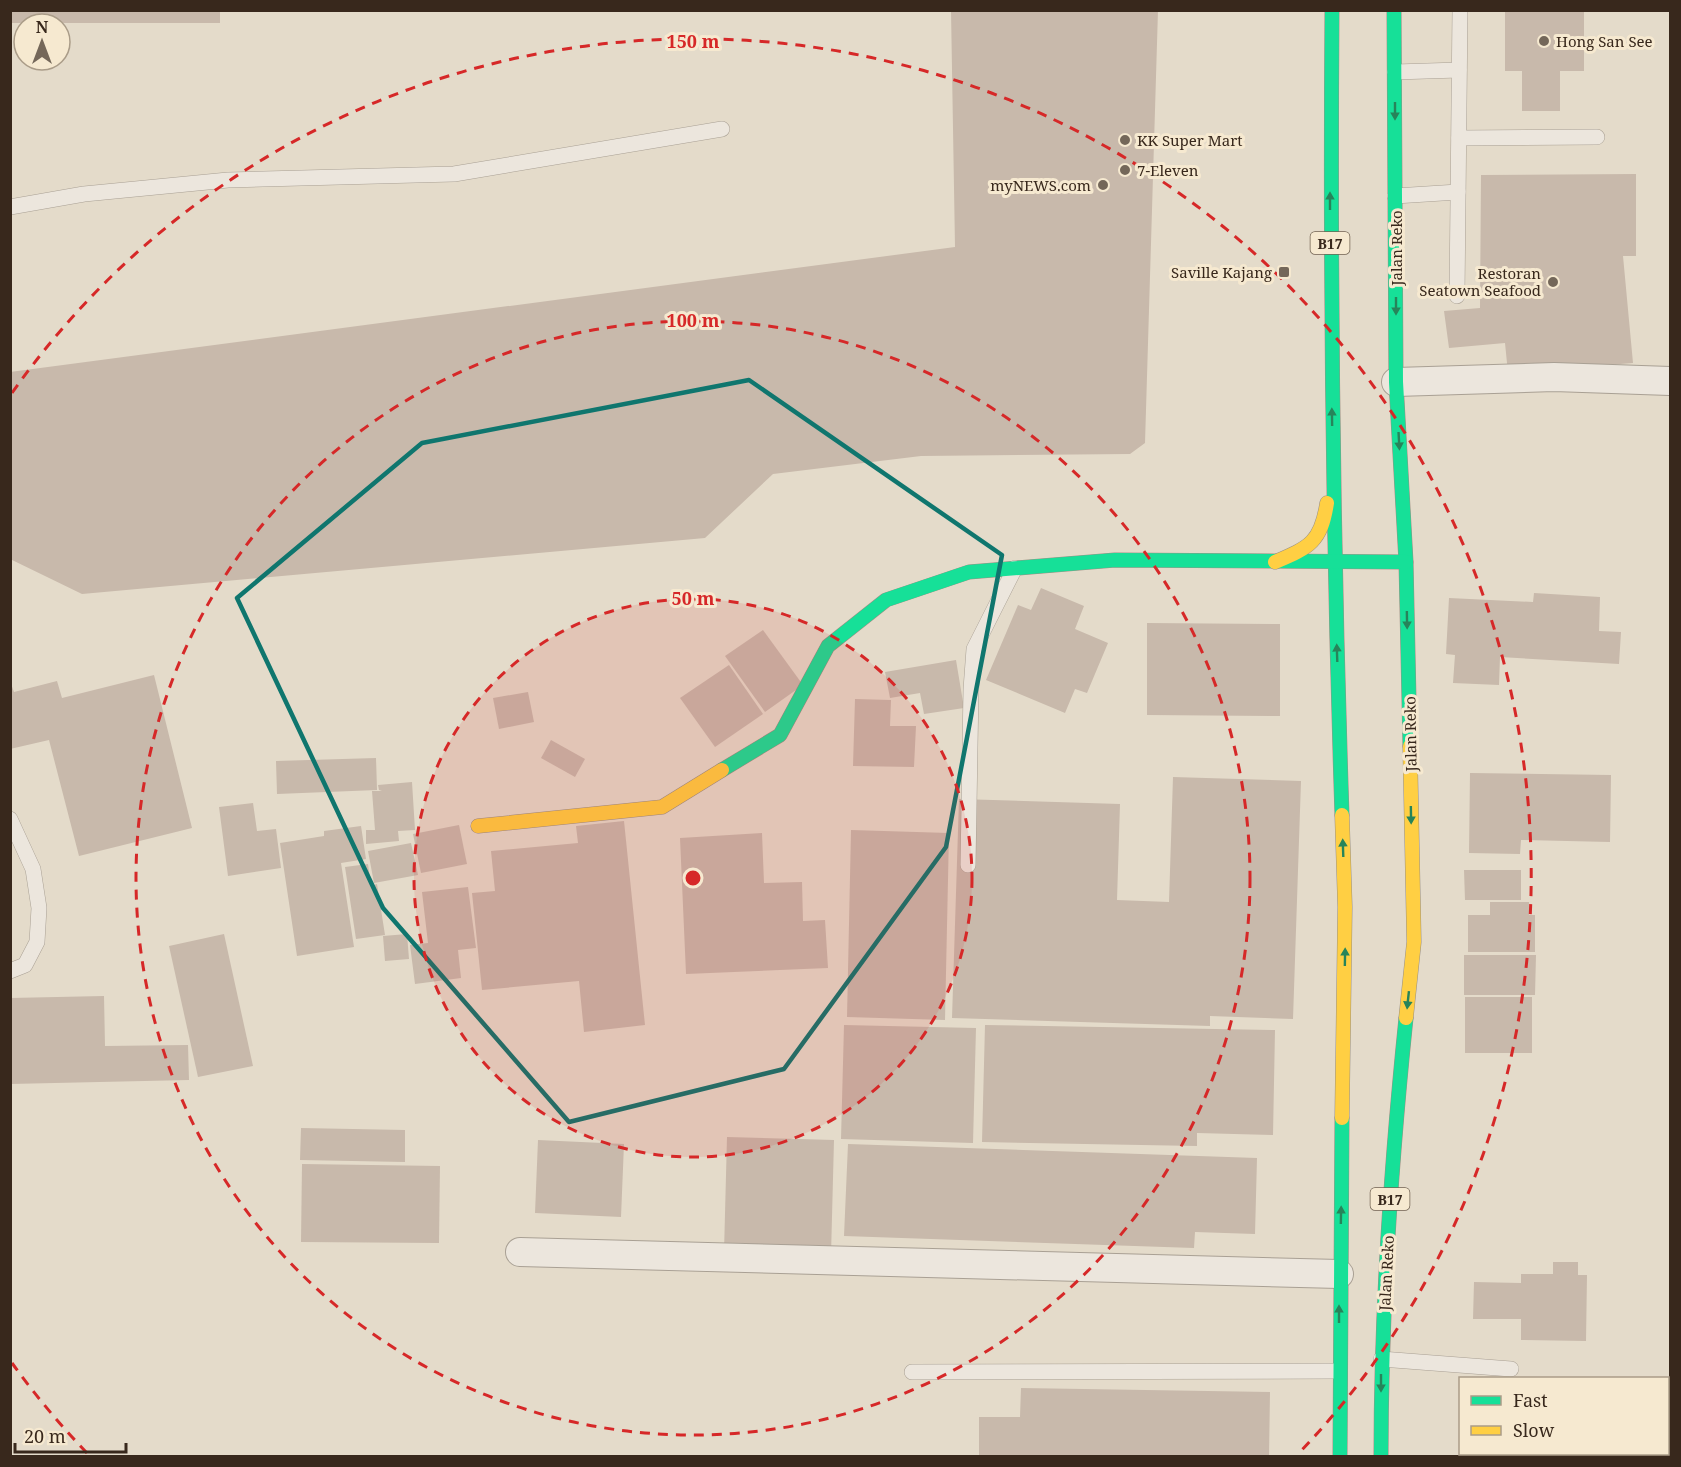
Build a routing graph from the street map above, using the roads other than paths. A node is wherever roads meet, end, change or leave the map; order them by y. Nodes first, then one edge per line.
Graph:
1 (1332, 10) edge
2 (1394, 10) edge
3 (1460, 10) edge
4 (1459, 70) junction
5 (1395, 72) junction
6 (722, 129) dead end
7 (1597, 137) dead end
8 (1459, 138) junction
9 (1458, 192) junction
10 (1395, 196) junction
11 (10, 207) edge
12 (1457, 296) dead end
13 (1671, 381) edge
14 (1396, 382) junction
15 (1332, 475) junction
16 (1275, 562) junction
17 (1334, 562) junction
18 (1406, 562) junction
19 (1015, 568) junction
20 (10, 819) edge
21 (478, 826) dead end
22 (968, 865) dead end
23 (10, 970) edge
24 (520, 1252) dead end
25 (1339, 1274) junction
26 (1381, 1359) junction
27 (1511, 1369) dead end
28 (1338, 1371) junction
29 (912, 1372) dead end
30 (1340, 1456) edge
31 (1381, 1456) edge

15 -> 1 main road, B17
2 - 5 main road, Jalan Reko / B17
3 - 4 lane
4 - 5 lane
4 - 8 lane
5 -> 10 main road, Jalan Reko / B17
6 - 11 lane
7 - 8 lane
8 - 9 lane
9 - 10 lane
9 - 12 lane
10 -> 14 main road, Jalan Reko / B17
13 - 14 street
14 -> 18 main road, Jalan Reko / B17
15 - 16 main road
15 - 17 main road, B17
16 - 17 main road
16 - 19 main road
17 - 18 main road
25 -> 17 main road, B17
18 -> 26 main road, Jalan Reko / B17
19 - 21 main road
19 - 22 lane
20 - 23 lane
24 - 25 street
28 -> 25 main road, B17
26 - 27 lane
26 -> 31 main road, Jalan Reko / B17
28 - 29 lane
28 - 30 main road, B17

